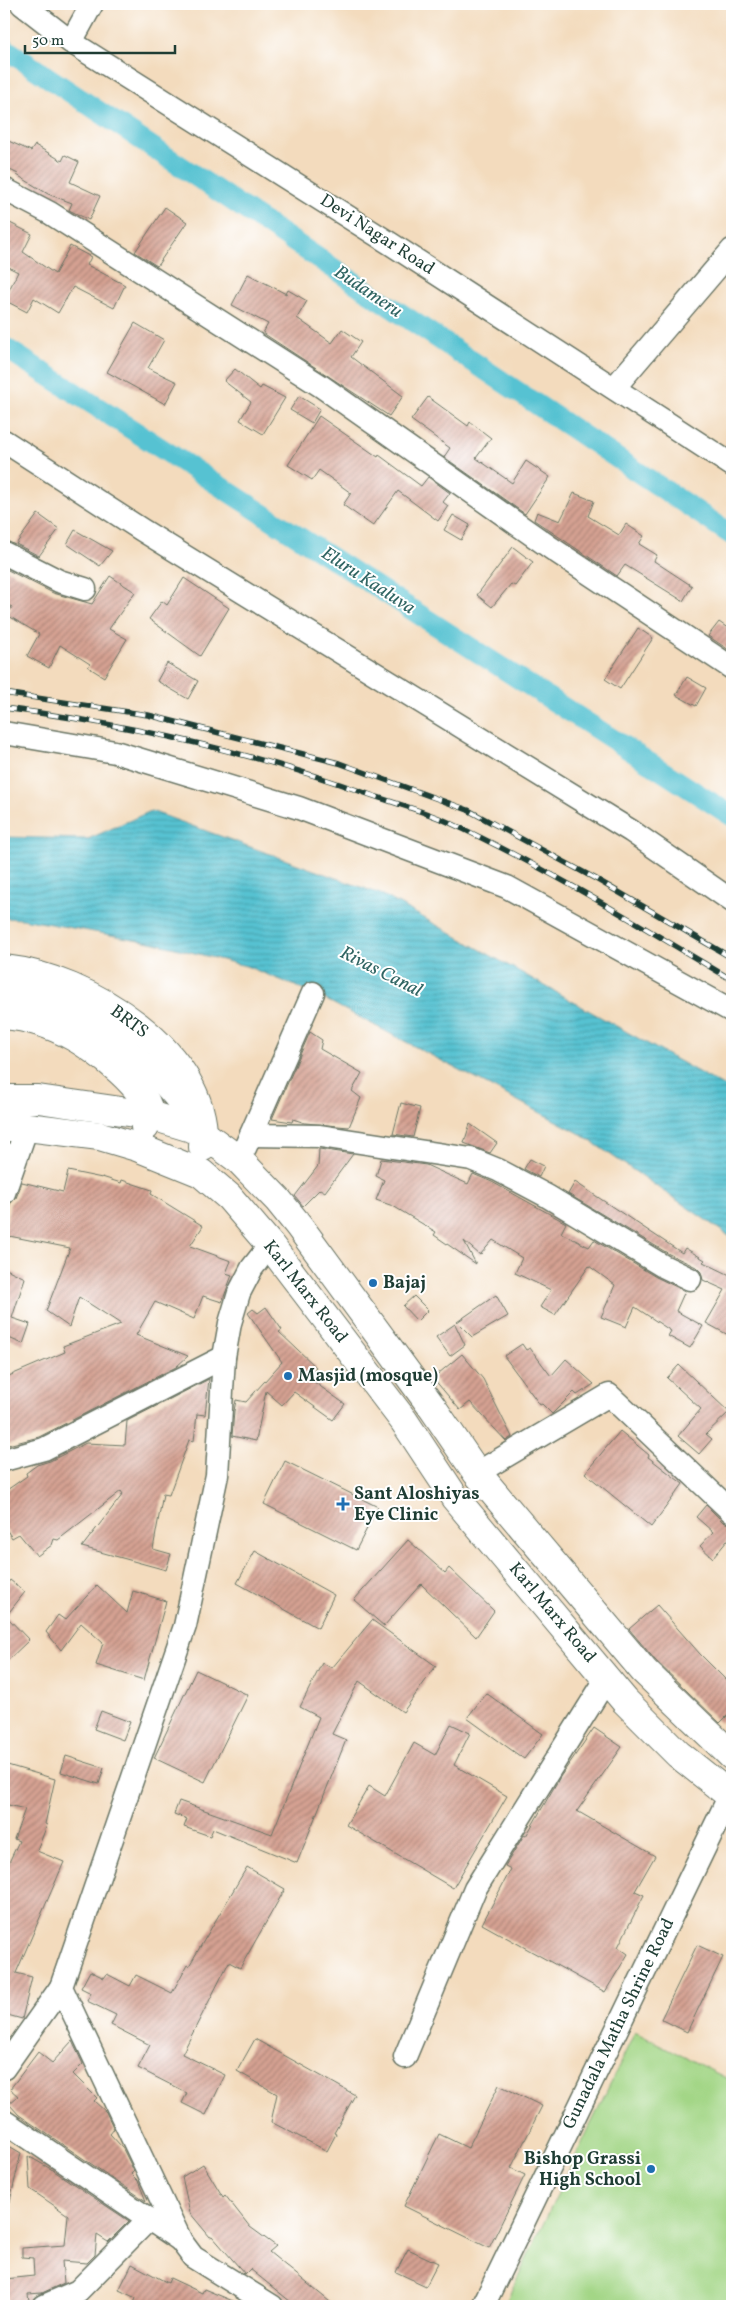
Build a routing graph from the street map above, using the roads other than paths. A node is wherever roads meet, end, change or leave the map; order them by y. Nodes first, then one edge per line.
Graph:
1 (22, 4) edge
2 (92, 4) edge
3 (71, 42) junction
4 (4, 189) edge
5 (732, 250) edge
6 (614, 388) junction
7 (4, 441) edge
8 (732, 465) edge
9 (4, 554) edge
10 (85, 589) dead end
11 (732, 668) edge
12 (4, 733) edge
13 (732, 901) edge
14 (4, 969) edge
15 (4, 992) edge
16 (313, 993) dead end
17 (732, 1011) edge
18 (4, 1015) edge
19 (144, 1062) junction
20 (4, 1099) edge
21 (150, 1115) junction
22 (15, 1127) edge
23 (204, 1134) junction
24 (251, 1135) junction
25 (136, 1147) junction
26 (239, 1160) junction
27 (201, 1173) junction
28 (4, 1194) edge
29 (270, 1245) junction
30 (690, 1279) dead end
31 (224, 1357) junction
32 (4, 1460) edge
33 (477, 1473) junction
34 (732, 1512) edge
35 (607, 1678) junction
36 (732, 1756) edge
37 (731, 1796) edge
38 (61, 1988) junction
39 (405, 2057) dead end
40 (4, 2068) edge
41 (4, 2122) edge
42 (149, 2219) junction
43 (181, 2241) junction
44 (44, 2306) edge
45 (272, 2306) edge
46 (483, 2306) edge

1 - 3 street, Devi Nagar Road
2 - 3 street
3 - 6 street, Devi Nagar Road
4 - 11 street
5 - 6 street
6 - 8 street, Devi Nagar Road
7 - 13 street
9 - 10 street
12 - 17 street
14 - 23 main road, BRTS
15 - 19 street, BRTS
16 - 24 street
18 - 21 main road
19 - 21 street, BRTS
19 - 23 street, BRTS
20 - 21 main road, Karl Marx Road
21 - 23 main road, Karl Marx Road
21 - 25 main road, BRTS
22 - 25 main road, Karl Marx Road
22 - 28 street
23 - 26 main road, Karl Marx Road
23 - 27 main road, BRTS
24 - 26 street
24 - 30 street
25 - 27 main road, Karl Marx Road
26 - 33 main road, Karl Marx Road
27 - 29 main road, Karl Marx Road
29 - 31 street
29 - 35 main road, Karl Marx Road
31 - 32 street
31 - 38 street
33 - 34 street
33 - 36 main road, Karl Marx Road
35 - 37 main road, Karl Marx Road
35 - 39 street
37 - 46 street, Gunadala Matha Shrine Road
38 - 40 street
38 - 43 street
41 - 42 street
42 - 43 street
42 - 44 street
43 - 45 street

